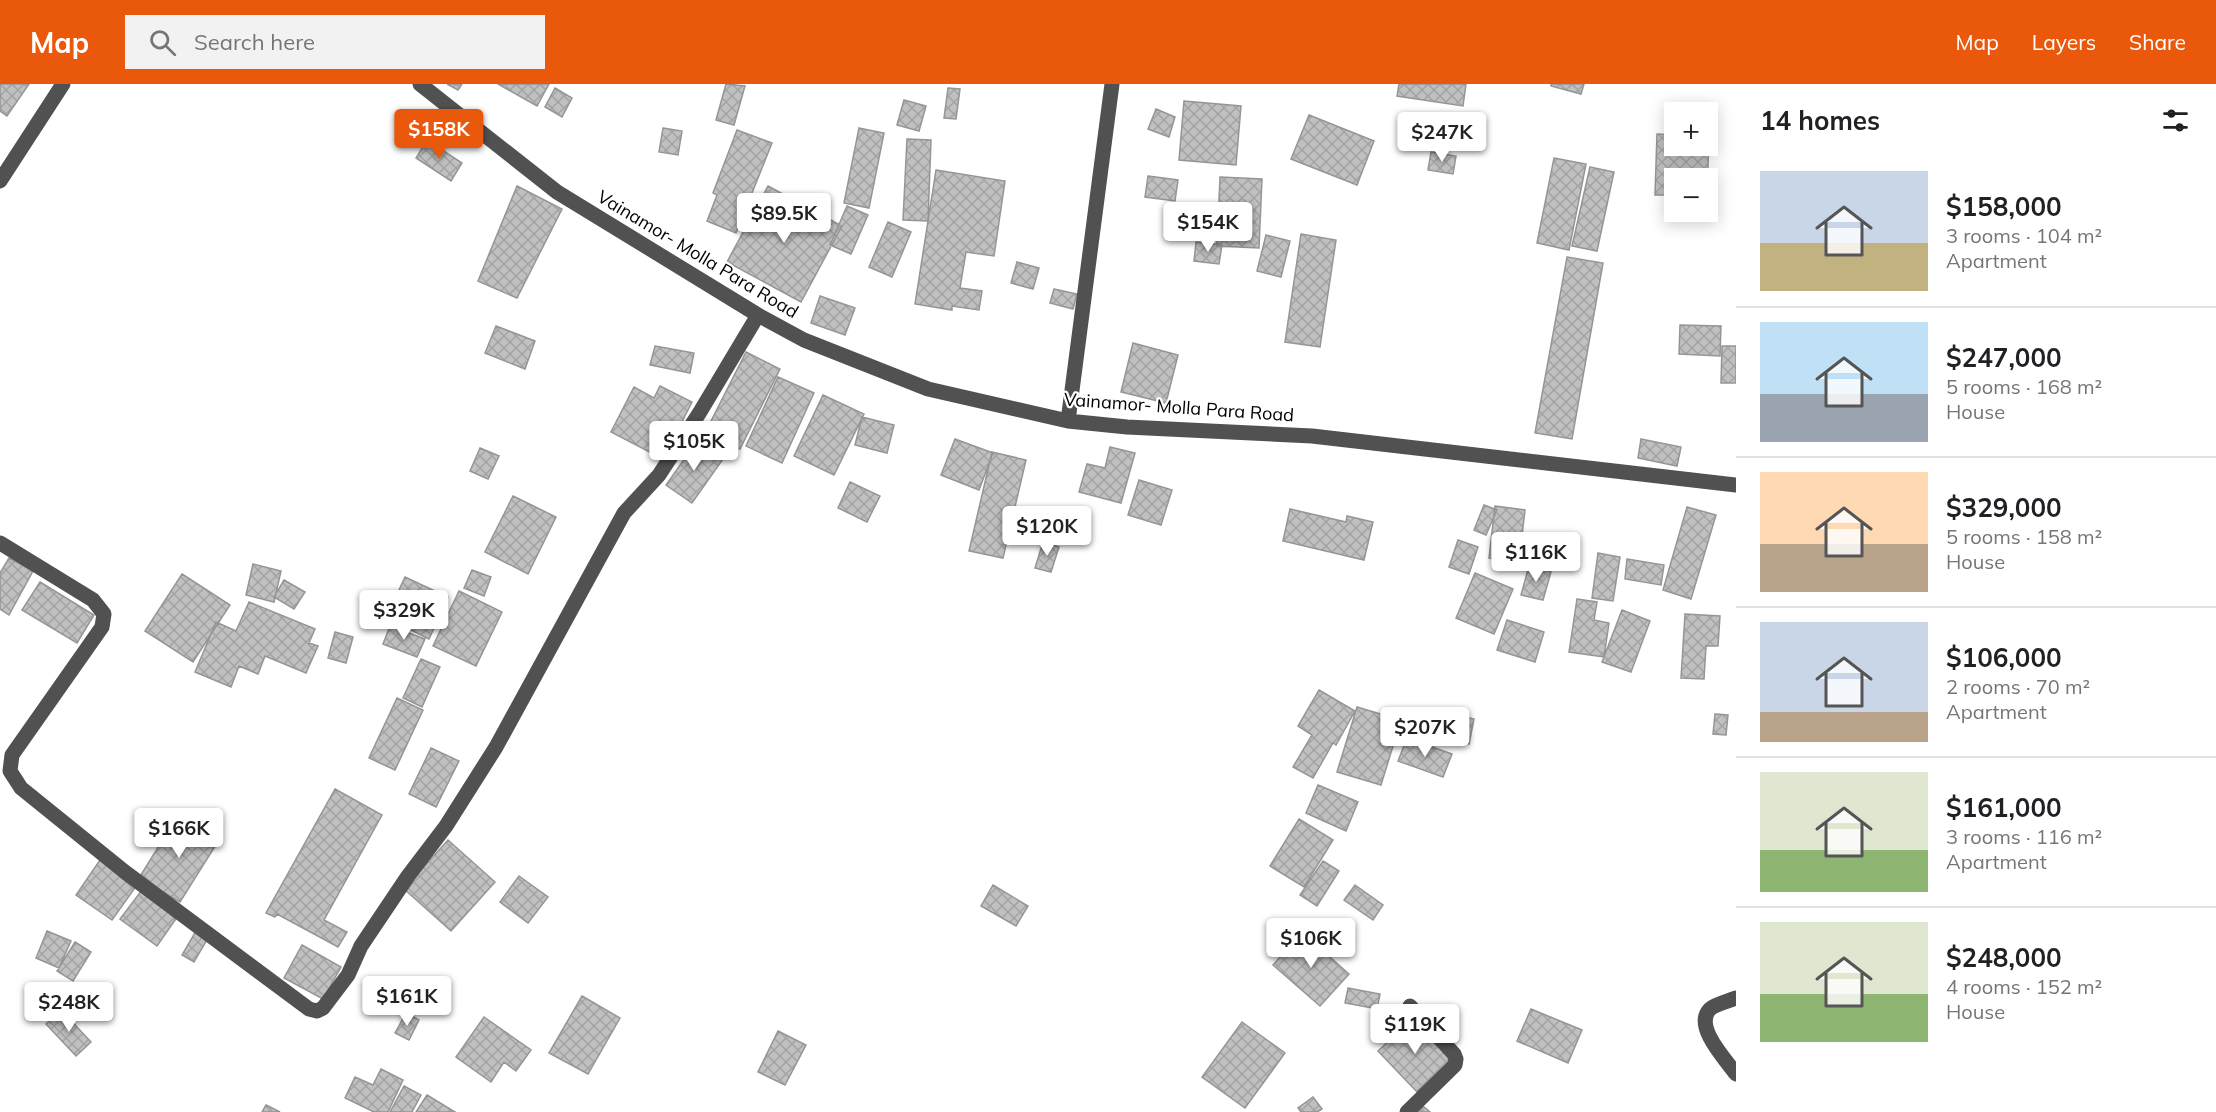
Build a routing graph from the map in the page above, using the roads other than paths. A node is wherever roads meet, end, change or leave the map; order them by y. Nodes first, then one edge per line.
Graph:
1 (63, 84) edge
2 (420, 84) edge
3 (1112, 84) edge
4 (0, 181) edge
5 (758, 315) junction
6 (1068, 421) junction
7 (1736, 485) edge
8 (0, 543) edge
9 (1736, 998) edge
10 (1410, 1006) dead end
11 (1736, 1074) edge
12 (1407, 1112) edge

1 - 4 street
2 - 5 street, Vainamor- Molla Para Road
3 - 6 street
5 - 6 street, Vainamor- Molla Para Road
5 - 8 street
6 - 7 street, Vainamor- Molla Para Road
9 - 11 street
10 - 12 street

